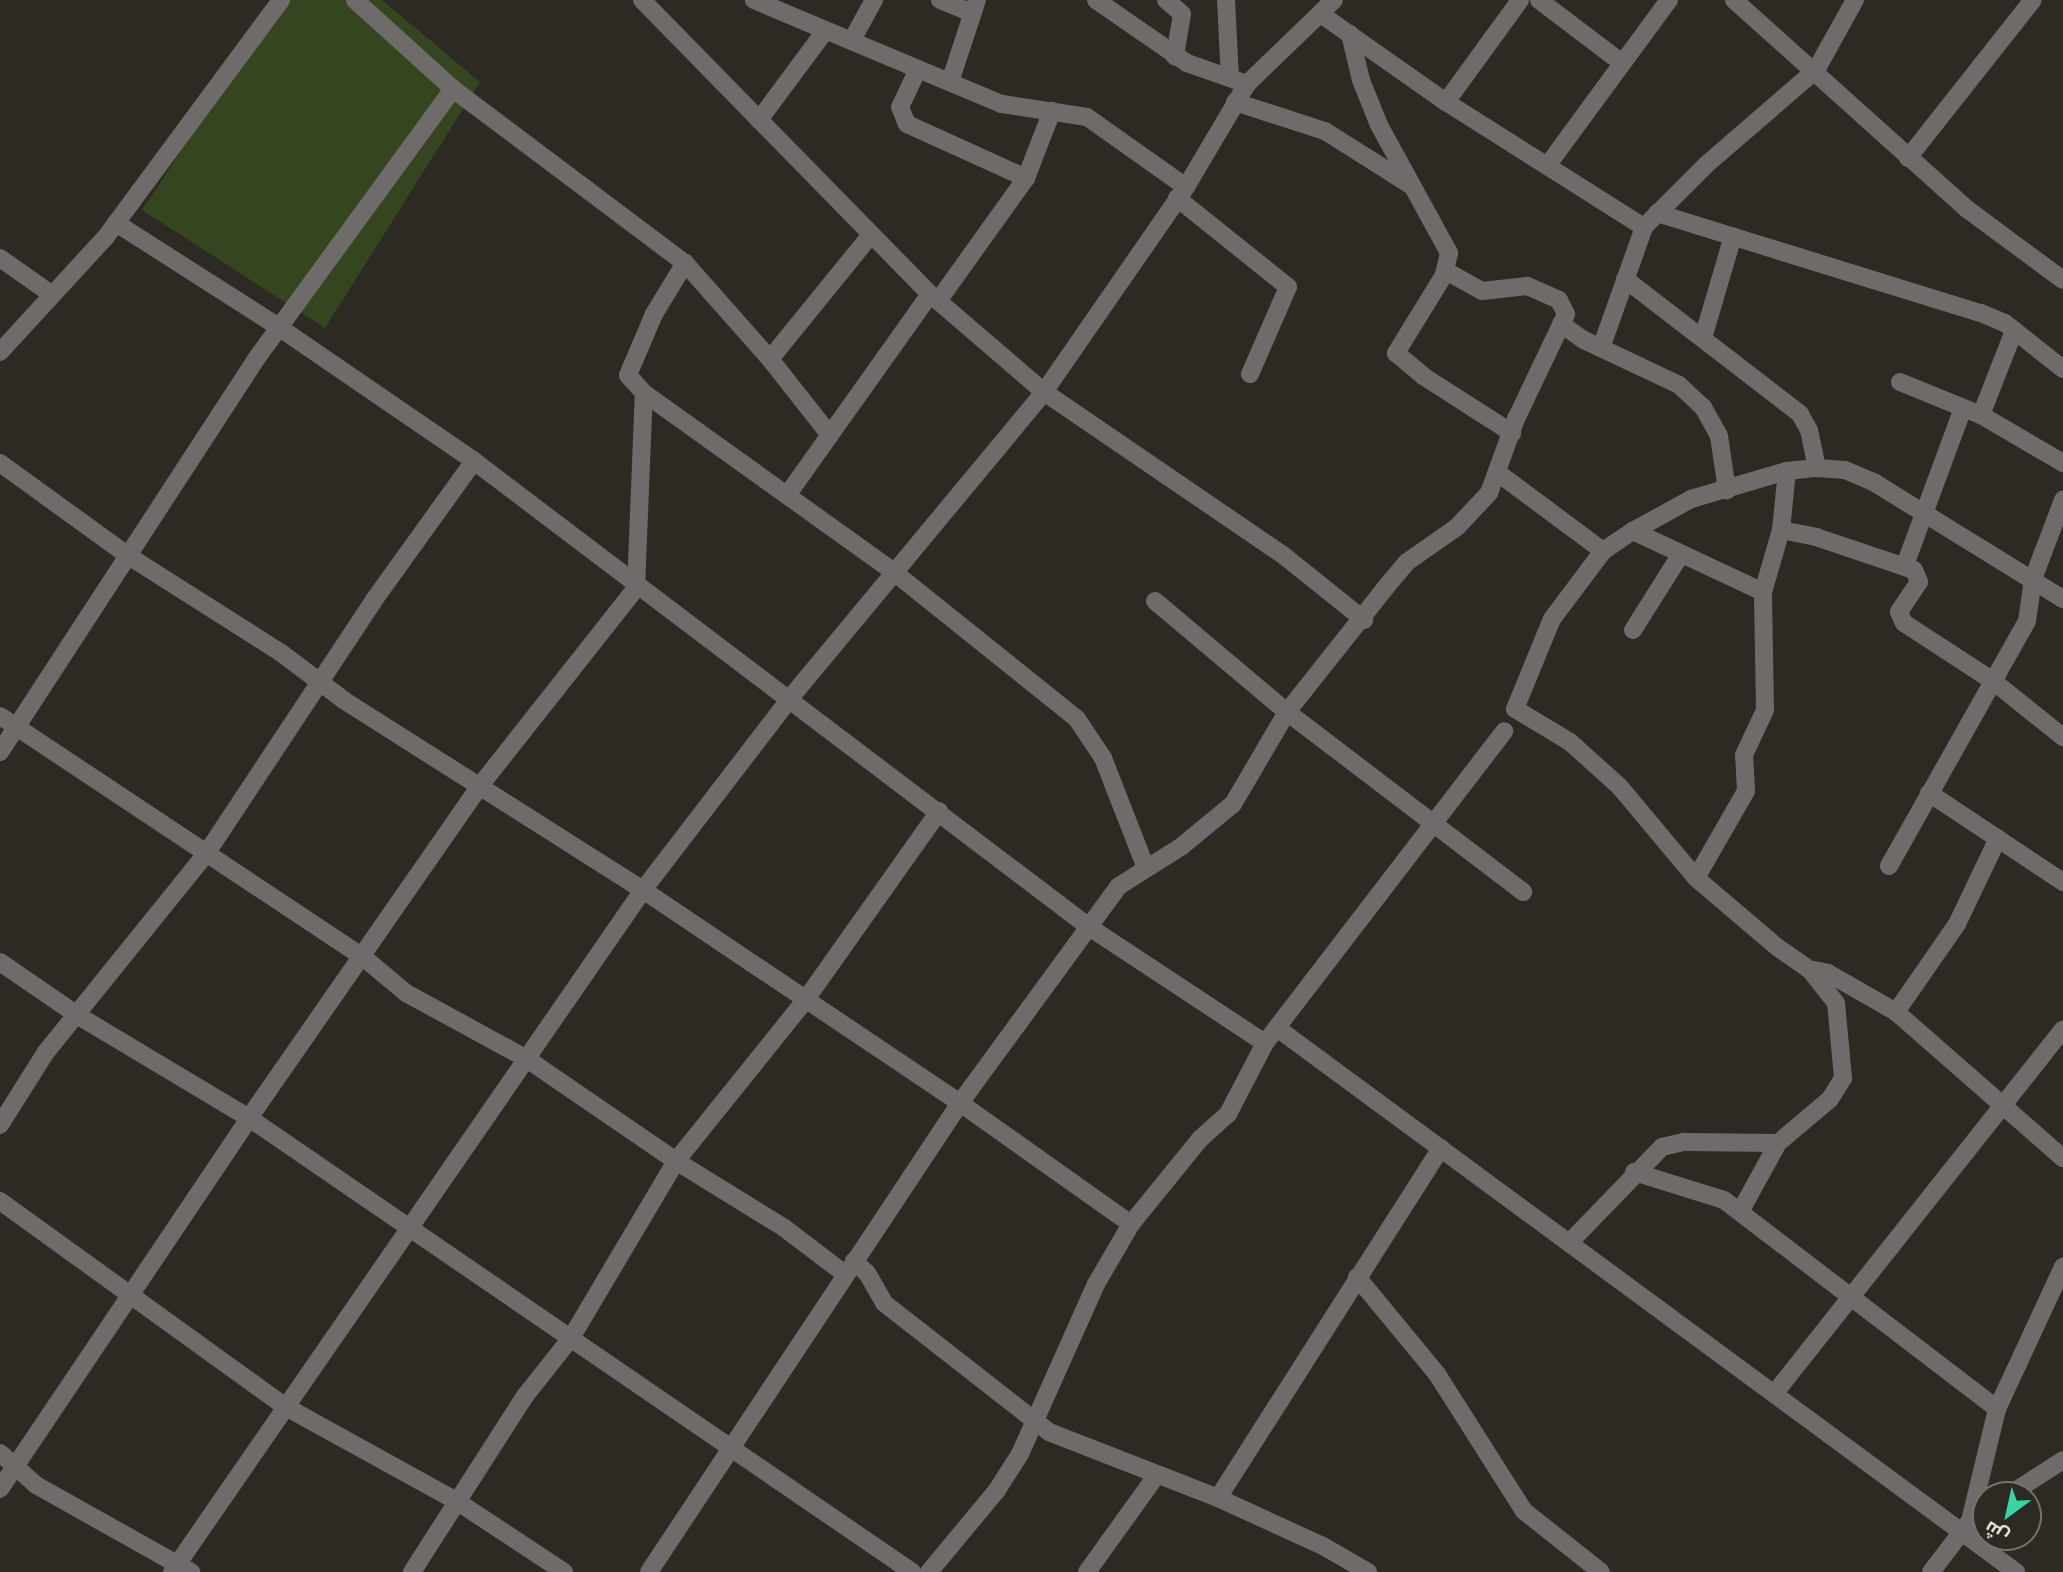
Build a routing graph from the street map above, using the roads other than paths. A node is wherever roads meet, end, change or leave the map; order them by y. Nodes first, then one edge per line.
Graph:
1 (281, 0) edge
2 (355, 0) edge
3 (642, 0) edge
4 (754, 0) edge
5 (874, 0) edge
6 (940, 0) edge
7 (1096, 0) edge
8 (1167, 0) edge
9 (1226, 0) edge
10 (1334, 0) edge
11 (1520, 0) edge
12 (1539, 0) edge
13 (1669, 0) edge
14 (1734, 0) edge
15 (1855, 0) edge
16 (2033, 0) edge
17 (974, 7) edge
18 (1322, 15) junction
19 (825, 31) junction
20 (1350, 34) junction
21 (852, 40) junction
22 (1175, 56) junction
23 (1622, 64) junction
24 (918, 69) junction
25 (1816, 70) junction
26 (1238, 81) junction
27 (950, 82) junction
28 (453, 89) junction
29 (1235, 102) junction
30 (1446, 102) junction
31 (1052, 111) junction
32 (760, 120) junction
33 (1909, 158) junction
34 (1547, 166) junction
35 (1026, 178) junction
36 (1415, 188) junction
37 (1182, 193) junction
38 (1657, 213) junction
39 (116, 223) junction
40 (1644, 227) junction
41 (1733, 236) junction
42 (869, 237) junction
43 (0, 258) edge
44 (685, 263) junction
45 (1446, 271) junction
46 (1625, 279) junction
47 (2063, 280) edge
48 (51, 294) junction
49 (934, 297) junction
50 (1561, 324) junction
51 (280, 328) junction
52 (2014, 331) junction
53 (1703, 338) junction
54 (1601, 348) junction
55 (0, 352) edge
56 (770, 359) junction
57 (2063, 369) edge
58 (1250, 374) dead end
59 (1900, 382) dead end
60 (1044, 392) junction
61 (644, 393) junction
62 (1963, 408) junction
63 (1981, 415) junction
64 (1512, 433) junction
65 (829, 434) junction
66 (474, 461) junction
67 (0, 463) edge
68 (2063, 463) edge
69 (1817, 468) junction
70 (1787, 471) junction
71 (1498, 473) junction
72 (1727, 490) junction
73 (788, 494) junction
74 (2063, 500) edge
75 (1924, 513) junction
76 (1781, 530) junction
77 (1633, 531) junction
78 (1603, 551) junction
79 (1681, 554) junction
80 (127, 555) junction
81 (1905, 565) junction
82 (895, 573) junction
83 (2034, 579) junction
84 (636, 588) junction
85 (1763, 592) junction
86 (2063, 599) edge
87 (1155, 601) dead end
88 (1364, 620) junction
89 (1633, 630) dead end
90 (1993, 681) junction
91 (319, 683) junction
92 (791, 697) junction
93 (1287, 712) junction
94 (8, 720) edge
95 (1504, 731) dead end
96 (2062, 732) edge
97 (0, 752) edge
98 (479, 787) junction
99 (1929, 793) junction
100 (939, 811) junction
101 (1433, 823) junction
102 (1998, 838) junction
103 (206, 854) junction
104 (1145, 866) junction
105 (1889, 866) dead end
106 (1696, 878) junction
107 (2063, 882) edge
108 (643, 890) junction
109 (1523, 892) dead end
110 (1088, 927) junction
111 (363, 957) junction
112 (0, 962) edge
113 (1810, 970) junction
114 (804, 1002) junction
115 (1896, 1012) junction
116 (77, 1015) junction
117 (1277, 1028) junction
118 (2063, 1030) edge
119 (1265, 1043) junction
120 (527, 1059) junction
121 (960, 1103) junction
122 (2003, 1105) junction
123 (248, 1118) junction
124 (0, 1125) edge
125 (1778, 1143) junction
126 (1441, 1149) junction
127 (2063, 1158) edge
128 (676, 1161) junction
129 (1634, 1172) junction
130 (0, 1201) edge
131 (1740, 1212) junction
132 (1131, 1224) junction
133 (410, 1227) junction
134 (1569, 1243) junction
135 (2063, 1267) edge
136 (849, 1268) junction
137 (1357, 1277) junction
138 (131, 1292) junction
139 (2048, 1294) junction
140 (1851, 1298) junction
141 (2063, 1306) edge
142 (571, 1338) junction
143 (1774, 1394) junction
144 (286, 1406) junction
145 (1997, 1409) junction
146 (1036, 1423) junction
147 (729, 1447) junction
148 (0, 1453) edge
149 (2063, 1460) edge
150 (16, 1466) junction
151 (1156, 1476) junction
152 (2031, 1481) edge
153 (0, 1489) edge
154 (1218, 1498) junction
155 (458, 1502) junction
156 (1972, 1521) edge
157 (1965, 1526) junction
158 (180, 1569) edge
159 (412, 1572) edge
160 (564, 1572) edge
161 (649, 1572) edge
162 (912, 1572) edge
163 (929, 1572) edge
164 (1087, 1572) edge
165 (1368, 1572) edge
166 (1601, 1572) edge
167 (1931, 1572) edge
168 (2016, 1572) edge

1 - 39 street
2 - 28 street
3 - 32 street
4 - 19 street
5 - 21 street
6 - 17 street
7 - 22 street
8 - 22 street
9 - 26 street
10 - 18 street
11 - 30 street
12 - 23 street
13 - 23 street
14 - 25 street
15 - 25 street
16 - 33 street
17 - 27 street
18 - 20 street
18 - 26 street
19 - 21 street
19 - 32 street
20 - 30 street
20 - 36 street
21 - 24 street
22 - 26 street
23 - 34 street
24 - 27 street
24 - 35 street
25 - 33 street
25 - 38 street
26 - 29 street
27 - 31 street
28 - 44 street
28 - 51 street
29 - 36 street
29 - 37 street
30 - 34 street
31 - 35 street
31 - 37 street
32 - 42 street
33 - 47 street
34 - 40 street
35 - 49 street
36 - 45 street
37 - 58 street
37 - 60 street
38 - 40 street
38 - 41 street
39 - 48 street
39 - 51 street
40 - 46 street
41 - 52 street
41 - 53 street
42 - 49 street
42 - 56 street
43 - 48 street
44 - 56 street
44 - 61 street
45 - 50 street
45 - 64 street
46 - 53 street
46 - 54 street
48 - 55 street
49 - 60 street
49 - 65 street
50 - 54 street
50 - 64 street
51 - 66 street
51 - 80 street
52 - 57 street
52 - 63 street
53 - 69 street
54 - 72 street
56 - 65 street
59 - 62 street
60 - 82 street
60 - 88 street
61 - 73 street
61 - 84 street
62 - 63 street
62 - 75 street
63 - 68 street
64 - 71 street
65 - 73 street
66 - 84 street
66 - 91 street
67 - 80 street
69 - 70 street
69 - 75 street
70 - 72 street
70 - 76 street
71 - 78 street
71 - 88 street
72 - 77 street
73 - 82 street
74 - 83 street
75 - 81 street
75 - 83 street
76 - 81 street
76 - 85 street
77 - 78 street
77 - 79 street
78 - 106 street
79 - 85 street
79 - 89 street
80 - 91 street
80 - 94 street
81 - 90 street
82 - 92 street
82 - 104 street
83 - 86 street
83 - 90 street
84 - 92 street
84 - 98 street
85 - 106 street
87 - 93 street
88 - 93 street
90 - 96 street
90 - 99 street
91 - 98 street
91 - 103 street
92 - 100 street
92 - 108 street
93 - 101 street
93 - 104 street
94 - 97 street
94 - 103 street
95 - 101 street
98 - 108 street
98 - 111 street
99 - 102 street
99 - 105 street
100 - 110 street
100 - 114 street
101 - 109 street
101 - 117 street
102 - 107 street
102 - 115 street
103 - 111 street
103 - 116 street
104 - 110 street
106 - 113 street
108 - 114 street
108 - 120 street
110 - 119 street
110 - 121 street
111 - 120 street
111 - 123 street
112 - 116 street
113 - 115 street
113 - 125 street
114 - 121 street
114 - 128 street
115 - 122 street
116 - 123 street
116 - 124 street
117 - 119 street
117 - 126 street
118 - 122 street
119 - 132 street
120 - 128 street
120 - 133 street
121 - 132 street
121 - 136 street
122 - 127 street
122 - 140 street
123 - 133 street
123 - 138 street
125 - 129 street
125 - 131 street
126 - 134 street
126 - 137 street
128 - 136 street
128 - 142 street
129 - 131 street
129 - 134 street
130 - 138 street
131 - 140 street
132 - 146 street
133 - 142 street
133 - 144 street
134 - 143 street
135 - 139 street
136 - 146 street
136 - 147 street
137 - 154 street
137 - 166 street
138 - 144 street
138 - 150 street
139 - 141 street
139 - 145 street
140 - 143 street
140 - 145 street
142 - 147 street
142 - 155 street
143 - 157 street
144 - 155 street
144 - 158 street
145 - 157 street
146 - 151 street
146 - 163 street
147 - 161 street
147 - 162 street
148 - 150 street
149 - 152 street
150 - 153 street
150 - 158 street
151 - 154 street
151 - 164 street
154 - 165 street
155 - 159 street
155 - 160 street
156 - 157 street
157 - 167 street
157 - 168 street

